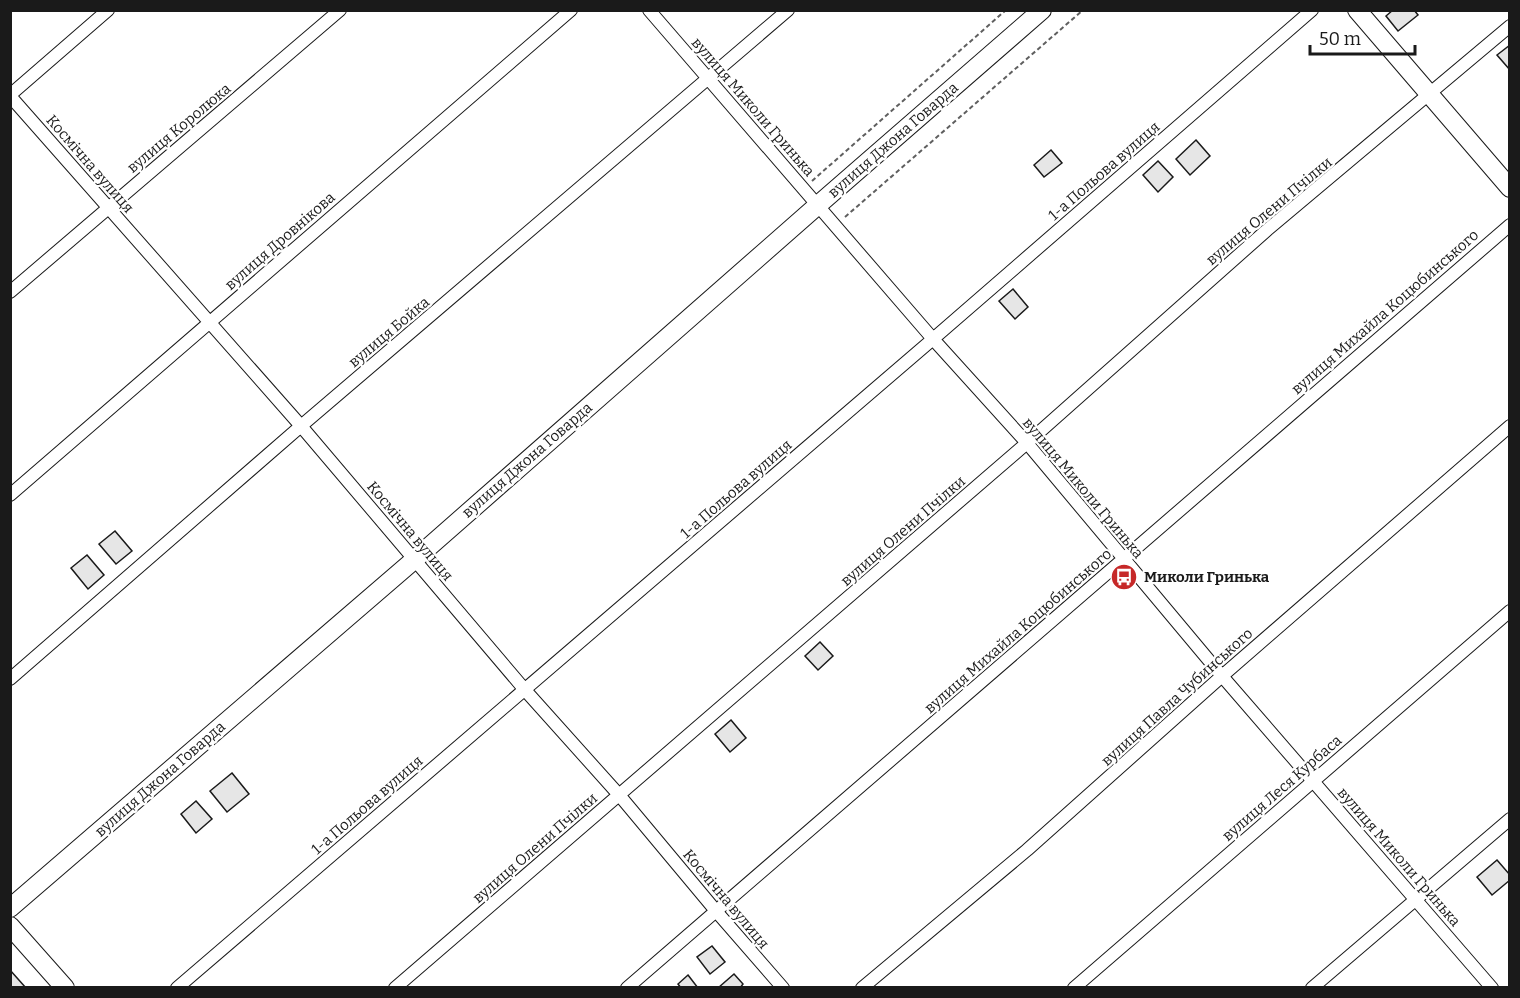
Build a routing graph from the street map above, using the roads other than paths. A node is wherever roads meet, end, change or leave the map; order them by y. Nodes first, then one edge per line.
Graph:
1 (108, 10) edge
2 (340, 10) edge
3 (571, 10) edge
4 (649, 10) edge
5 (788, 10) edge
6 (1042, 10) edge
7 (1312, 10) edge
8 (1357, 10) edge
9 (1509, 26) edge
10 (708, 80) junction
11 (10, 95) edge
12 (1429, 96) junction
13 (1509, 188) edge
14 (818, 205) junction
15 (108, 208) junction
16 (1509, 225) edge
17 (10, 292) edge
18 (209, 322) junction
19 (933, 339) junction
20 (302, 426) junction
21 (1509, 426) edge
22 (1027, 443) junction
23 (10, 495) edge
24 (1124, 559) junction
25 (414, 560) junction
26 (1509, 611) edge
27 (1222, 676) junction
28 (10, 679) edge
29 (525, 690) junction
30 (1313, 780) junction
31 (620, 796) junction
32 (1509, 819) edge
33 (1414, 900) junction
34 (716, 911) junction
35 (11, 912) edge
36 (65, 987) edge
37 (177, 987) edge
38 (395, 987) edge
39 (627, 987) edge
40 (783, 987) edge
41 (862, 987) edge
42 (1074, 987) edge
43 (1312, 987) edge
44 (1492, 987) edge

1 - 11 street
2 - 15 street, вулиця Королюка
3 - 18 street, вулиця Дровнікова
4 - 10 street, вулиця Миколи Гринька
5 - 10 street, вулиця Бойка
6 - 14 street, вулиця Джона Говарда
7 - 19 street, 1-а Польова вулиця
8 - 12 street
9 - 12 street, вулиця Олени Пчілки
10 - 14 street, вулиця Миколи Гринька
10 - 20 street, вулиця Бойка
11 - 15 street, Космічна вулиця
12 - 13 street
12 - 22 street, вулиця Олени Пчілки
14 - 19 street, вулиця Миколи Гринька
14 - 25 street, вулиця Джона Говарда
15 - 17 street, вулиця Королюка
15 - 18 street, Космічна вулиця
16 - 24 street, вулиця Михайла Коцюбинського
18 - 20 street, Космічна вулиця
18 - 23 street, вулиця Дровнікова
19 - 22 street, вулиця Миколи Гринька
19 - 29 street, 1-а Польова вулиця
20 - 25 street, Космічна вулиця
20 - 28 street, вулиця Бойка
21 - 27 street, вулиця Павла Чубинського
22 - 24 street, вулиця Миколи Гринька
22 - 31 street, вулиця Олени Пчілки
24 - 27 street, вулиця Миколи Гринька
24 - 34 street, вулиця Михайла Коцюбинського
25 - 29 street, Космічна вулиця
25 - 35 street, вулиця Джона Говарда
26 - 30 street, вулиця Леся Курбаса
27 - 30 street, вулиця Миколи Гринька
27 - 41 street, вулиця Павла Чубинського
29 - 31 street, Космічна вулиця
29 - 37 street, 1-а Польова вулиця
30 - 33 street, вулиця Миколи Гринька
30 - 42 street, вулиця Леся Курбаса
31 - 34 street, Космічна вулиця
31 - 38 street, вулиця Олени Пчілки
32 - 33 street
33 - 43 street
33 - 44 street, вулиця Миколи Гринька
34 - 39 street, вулиця Михайла Коцюбинського
34 - 40 street, Космічна вулиця
35 - 36 street

